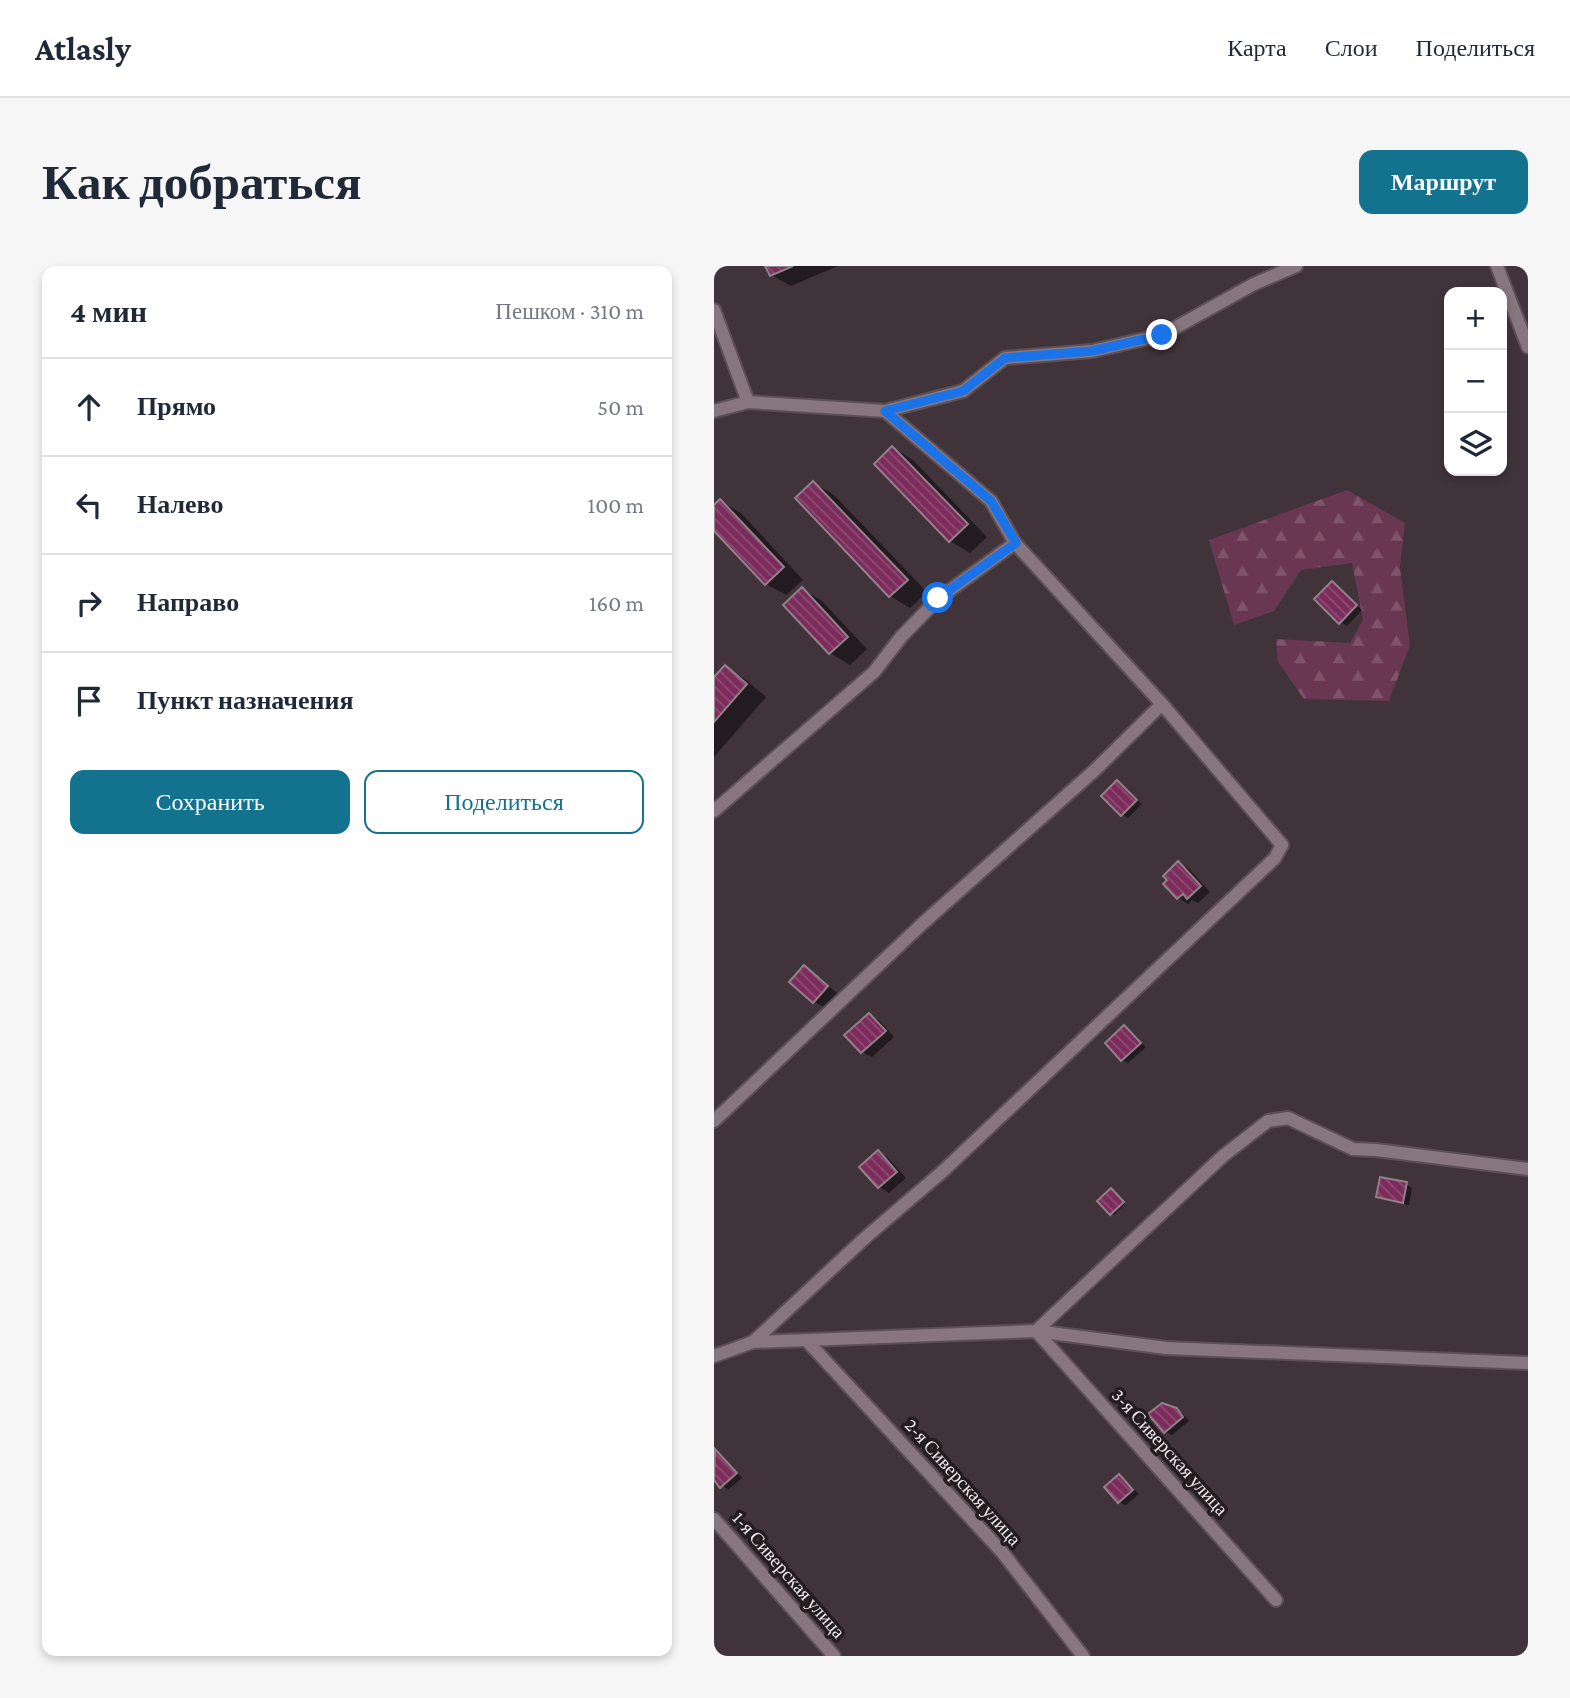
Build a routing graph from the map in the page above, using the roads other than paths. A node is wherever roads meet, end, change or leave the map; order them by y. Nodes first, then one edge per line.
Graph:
1 (1296, 266) edge
2 (1497, 266) edge
3 (714, 310) edge
4 (1528, 347) edge
5 (748, 402) junction
6 (714, 411) edge
7 (885, 411) junction
8 (1016, 543) junction
9 (1162, 704) junction
10 (714, 811) edge
11 (714, 1121) edge
12 (1528, 1169) edge
13 (1036, 1331) junction
14 (807, 1340) junction
15 (753, 1342) junction
16 (714, 1356) edge
17 (1528, 1363) edge
18 (714, 1519) edge
19 (1276, 1600) dead end
20 (834, 1656) edge
21 (1083, 1656) edge

1 - 7 street
2 - 4 street
3 - 5 street
5 - 6 street
5 - 7 street
7 - 8 street
8 - 9 street
8 - 10 street
9 - 11 street
9 - 15 street
12 - 13 street
13 - 14 street
13 - 17 street
13 - 19 street, 3-я Сиверская улица
14 - 15 street
14 - 21 street, 2-я Сиверская улица
15 - 16 street
18 - 20 street, 1-я Сиверская улица

